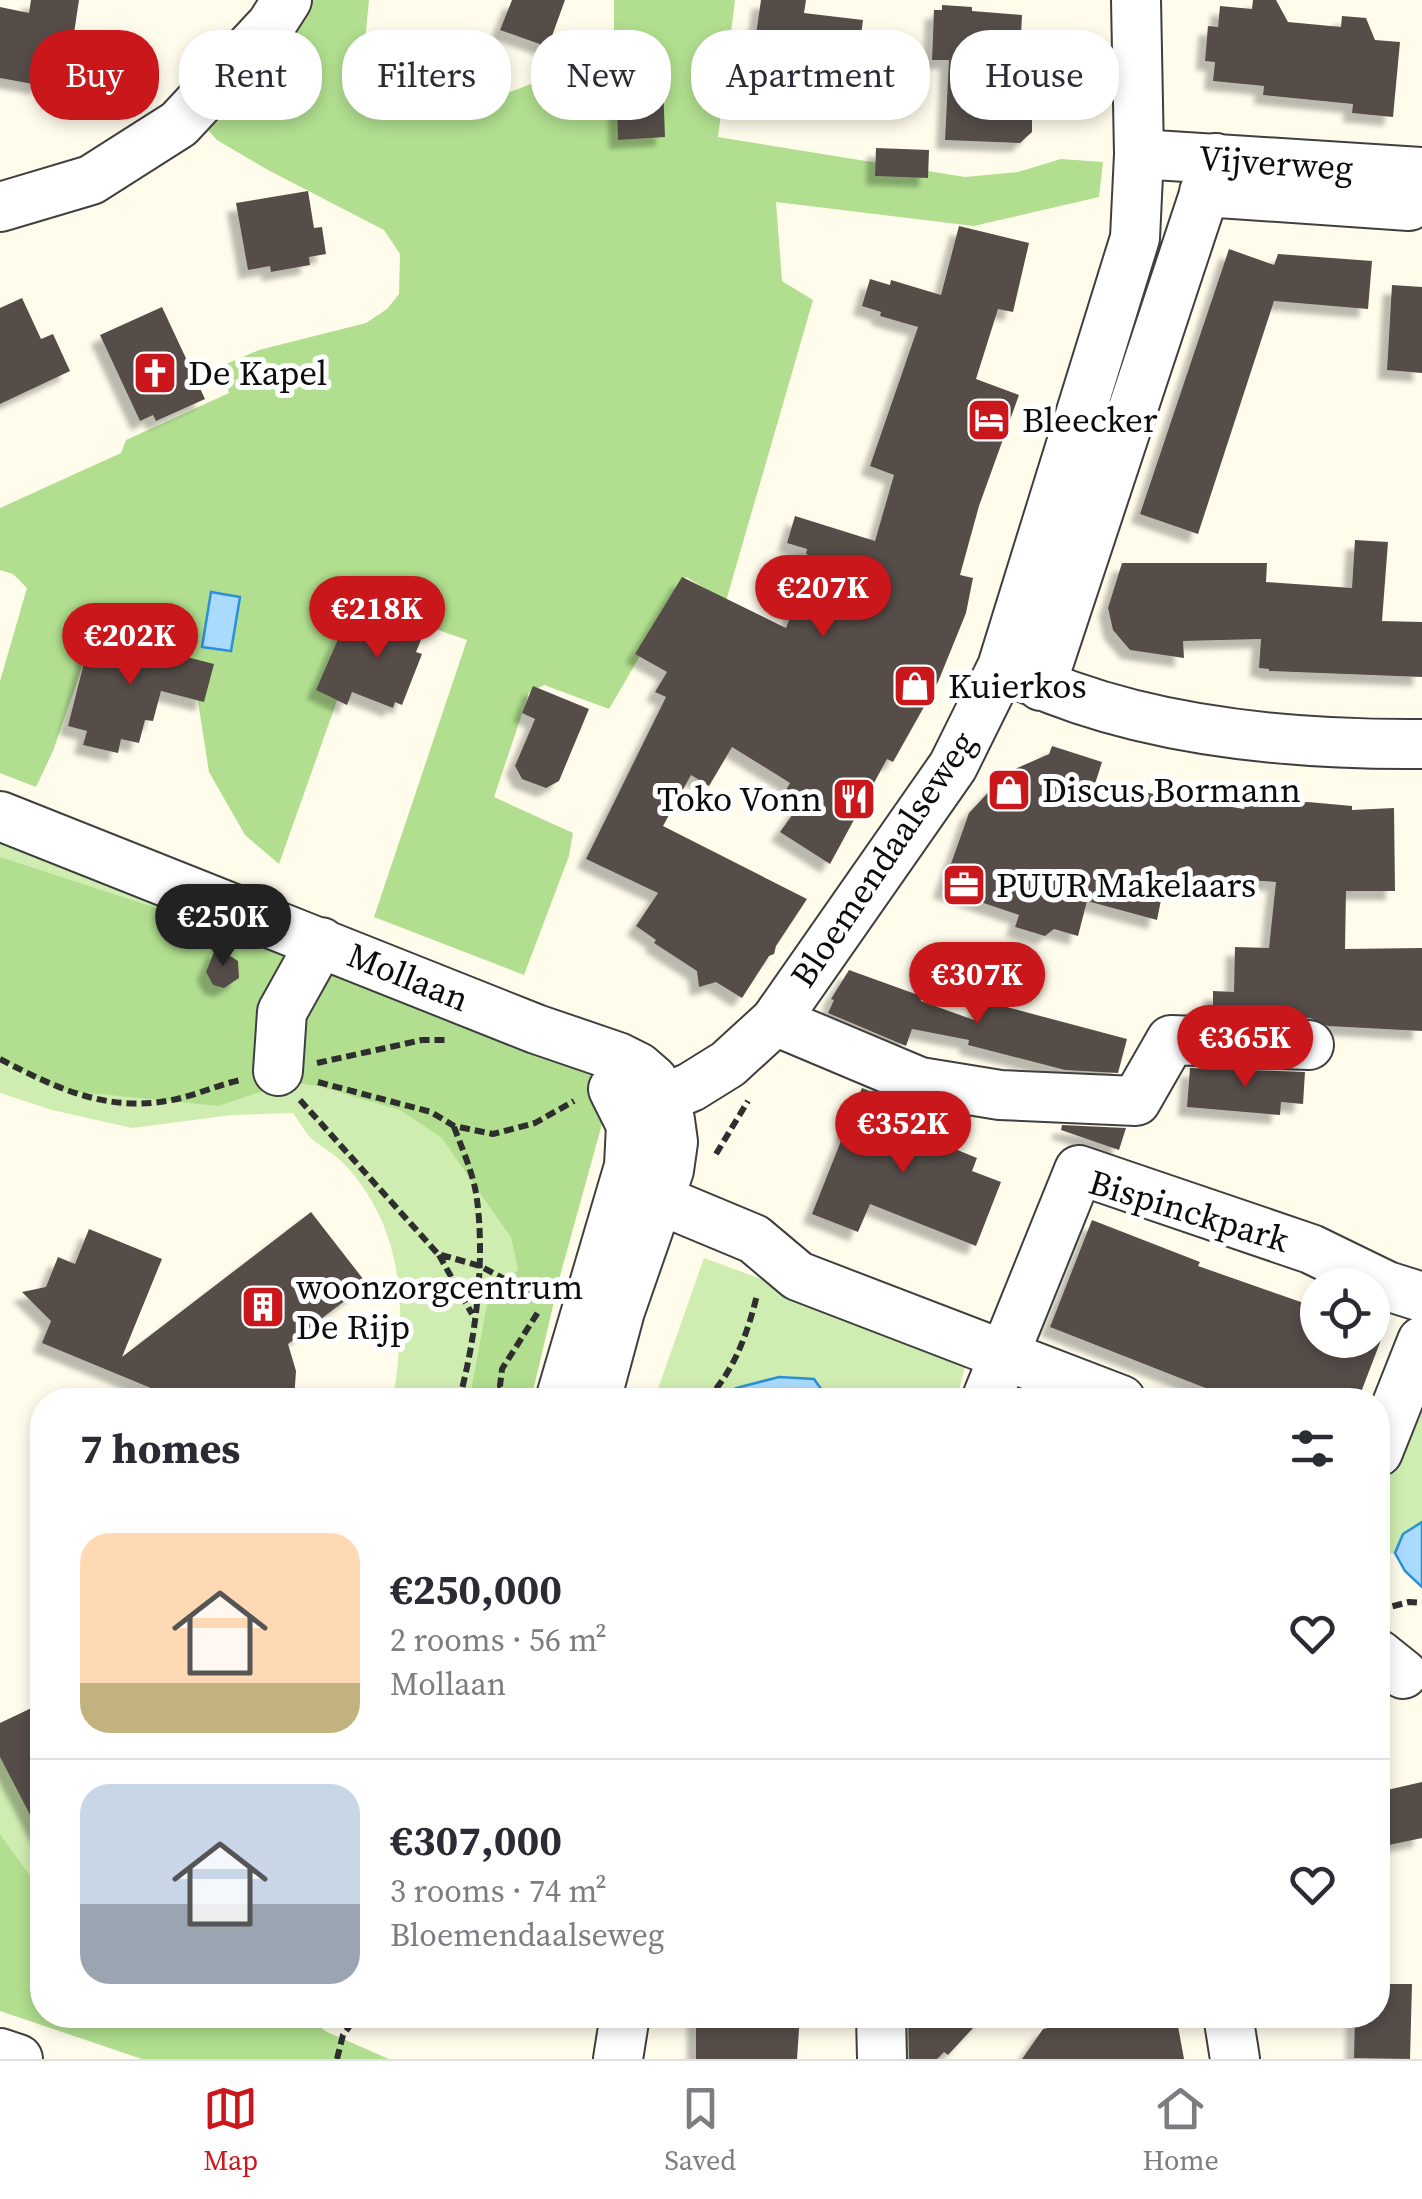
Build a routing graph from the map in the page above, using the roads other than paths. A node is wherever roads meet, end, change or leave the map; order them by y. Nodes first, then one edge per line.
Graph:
1 (287, 0) edge
2 (1136, 0) edge
3 (1139, 154) junction
4 (1418, 172) edge
5 (1210, 175) junction
6 (0, 207) edge
7 (1021, 676) junction
8 (1422, 744) edge
9 (0, 816) edge
10 (321, 942) junction
11 (775, 1021) junction
12 (1310, 1045) dead end
13 (278, 1072) road end
14 (626, 1102) junction
15 (658, 1199) junction
16 (1422, 1297) edge
17 (1422, 1341) edge
18 (1006, 1356) junction
19 (561, 1388) edge
20 (599, 1388) edge
21 (991, 1388) edge
22 (1089, 1388) edge
23 (1390, 1422) edge
24 (623, 2028) edge
25 (881, 2028) edge
26 (1230, 2028) edge
27 (0, 2053) edge
28 (18, 2059) edge
29 (618, 2059) edge
30 (882, 2059) edge
31 (1235, 2059) edge

1 - 6 street
2 - 3 street, Bloemendaalseweg
3 - 5 street, Vijverweg
3 - 7 street, Bloemendaalseweg
4 - 5 street, Vijverweg
5 - 7 street, Bloemendaalseweg
7 - 8 street
7 - 11 street, Bloemendaalseweg
9 - 10 street, Mollaan
10 - 13 street
10 - 14 street, Mollaan
11 - 12 street, Bloemendaalseweg
11 - 14 street, Bloemendaalseweg
14 - 15 street
14 - 19 street
15 - 18 street
15 - 20 street
16 - 18 street, Bispinckpark
17 - 23 street
18 - 21 street, Bispinckpark
18 - 22 street
24 - 29 street
25 - 30 street
26 - 31 street
27 - 28 street

